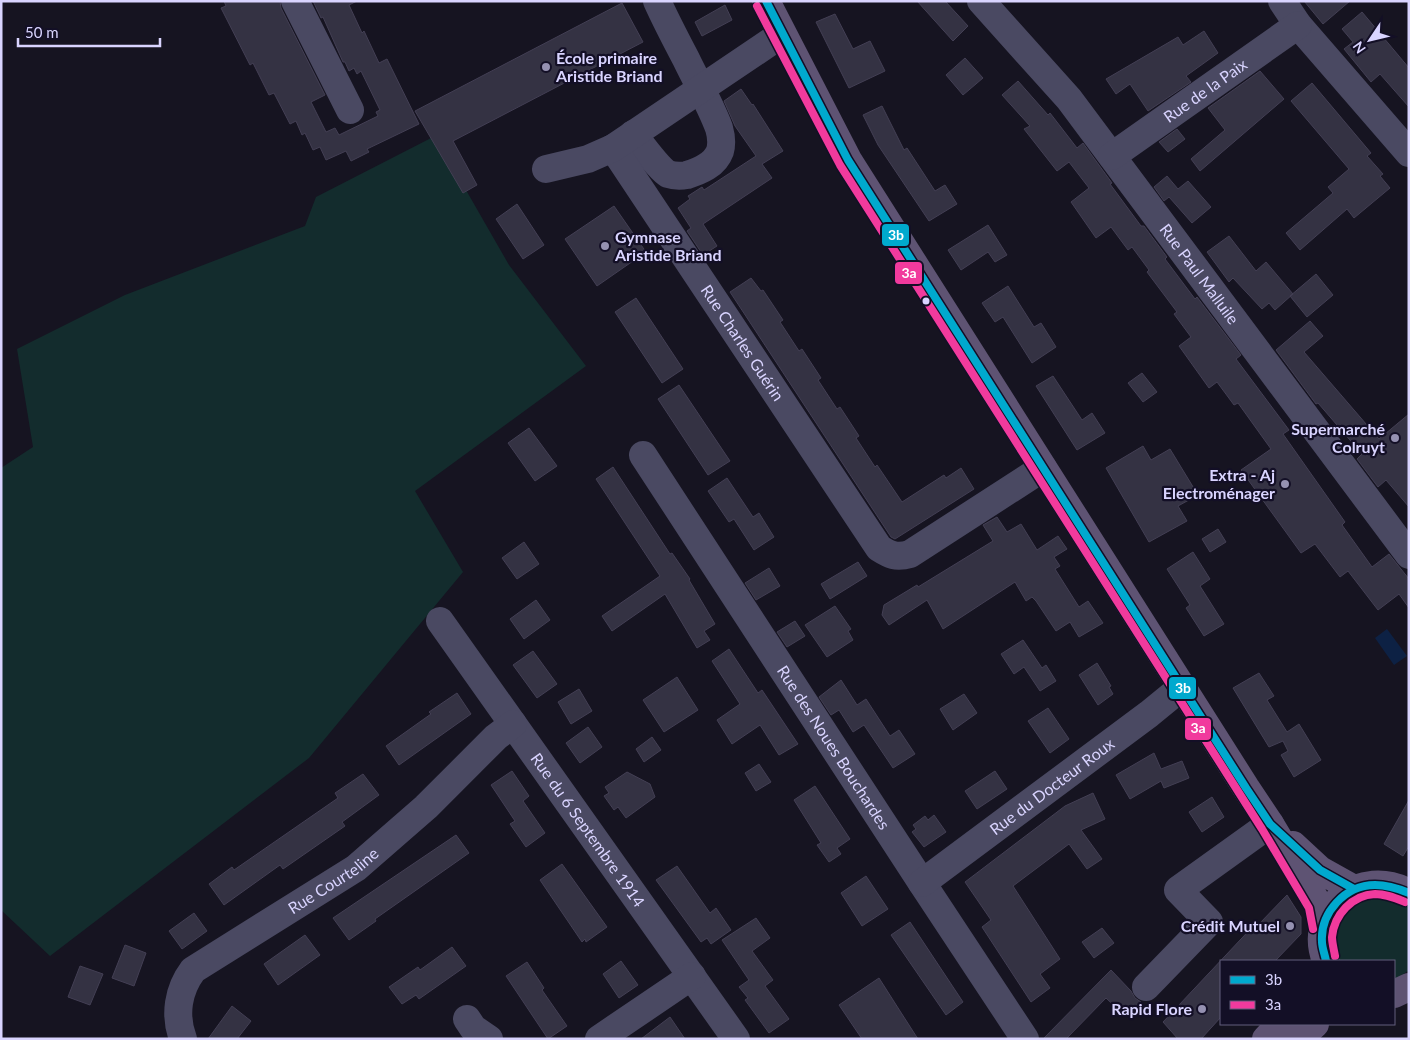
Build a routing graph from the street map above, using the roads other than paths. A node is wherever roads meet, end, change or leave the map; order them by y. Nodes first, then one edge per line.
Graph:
1 (295, 1) edge
2 (656, 1) edge
3 (766, 1) edge
4 (981, 1) edge
5 (1282, 1) edge
6 (1298, 25) junction
7 (782, 34) junction
8 (701, 87) junction
9 (350, 110) dead end
10 (623, 141) junction
11 (1409, 153) edge
12 (1112, 156) junction
13 (546, 169) dead end
14 (643, 455) dead end
15 (1043, 468) junction
16 (1409, 555) edge
17 (440, 621) dead end
18 (1182, 687) junction
19 (513, 724) junction
20 (1270, 824) junction
21 (1409, 872) edge
22 (922, 883) junction
23 (1380, 884) junction
24 (1354, 889) junction
25 (1409, 893) edge
26 (1323, 950) edge
27 (692, 976) junction
28 (1146, 987) dead end
29 (467, 1019) dead end
30 (1279, 1025) edge
31 (1314, 1025) edge
32 (183, 1039) edge
33 (489, 1039) edge
34 (600, 1039) edge
35 (736, 1039) edge
36 (1026, 1039) edge
37 (1266, 1039) edge
38 (1299, 1039) edge

1 - 9 street
2 - 8 street
3 - 7 main road
4 - 12 street, Rue Paul Malluile
5 - 6 street
6 - 11 street
6 - 12 street, Rue de la Paix
7 - 8 street
7 - 15 main road
8 - 10 street
8 - 10 street
10 - 13 street
10 - 15 street, Rue Charles Guérin
12 - 16 street, Rue Paul Malluile
14 - 22 street, Rue des Noues Bouchardes
15 - 18 main road
17 - 19 street, Rue du 6 Septembre 1914
18 - 20 main road
18 - 22 street, Rue du Docteur Roux
19 - 27 street, Rue du 6 Septembre 1914
19 - 32 street, Rue Courteline
20 - 24 main road
20 - 26 main road
20 - 28 street
21 - 23 main road
22 - 36 street, Rue des Noues Bouchardes
23 - 24 main road
23 - 25 main road
24 - 26 main road
27 - 34 street
27 - 35 street, Rue du 6 Septembre 1914
29 - 33 street
30 - 37 main road
31 - 38 main road

